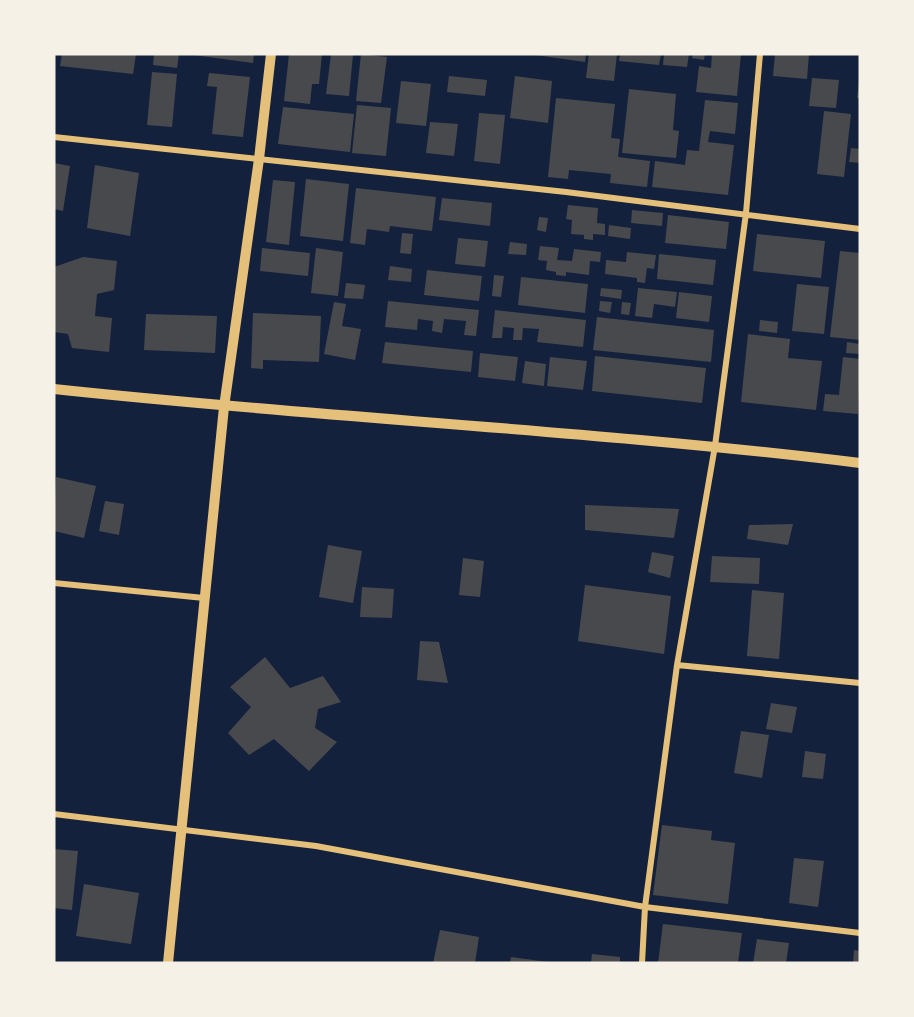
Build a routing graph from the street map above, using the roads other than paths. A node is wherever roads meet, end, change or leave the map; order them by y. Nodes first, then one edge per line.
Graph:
1 (271, 54) edge
2 (760, 54) edge
3 (54, 137) edge
4 (259, 159) junction
5 (746, 213) junction
6 (860, 229) edge
7 (54, 389) edge
8 (224, 407) junction
9 (715, 446) junction
10 (860, 463) edge
11 (54, 584) edge
12 (204, 598) junction
13 (677, 665) junction
14 (860, 683) edge
15 (54, 814) edge
16 (183, 828) junction
17 (645, 907) junction
18 (860, 933) edge
19 (168, 963) edge
20 (642, 963) edge

1 - 4 street
2 - 5 street
3 - 4 street
4 - 5 street
4 - 8 street
5 - 6 street
5 - 9 street
7 - 8 street
8 - 9 street
8 - 12 street
9 - 10 street
9 - 13 street
11 - 12 street
12 - 16 street
13 - 14 street
13 - 17 street
15 - 16 street
16 - 17 street
16 - 19 street
17 - 18 street
17 - 20 street

